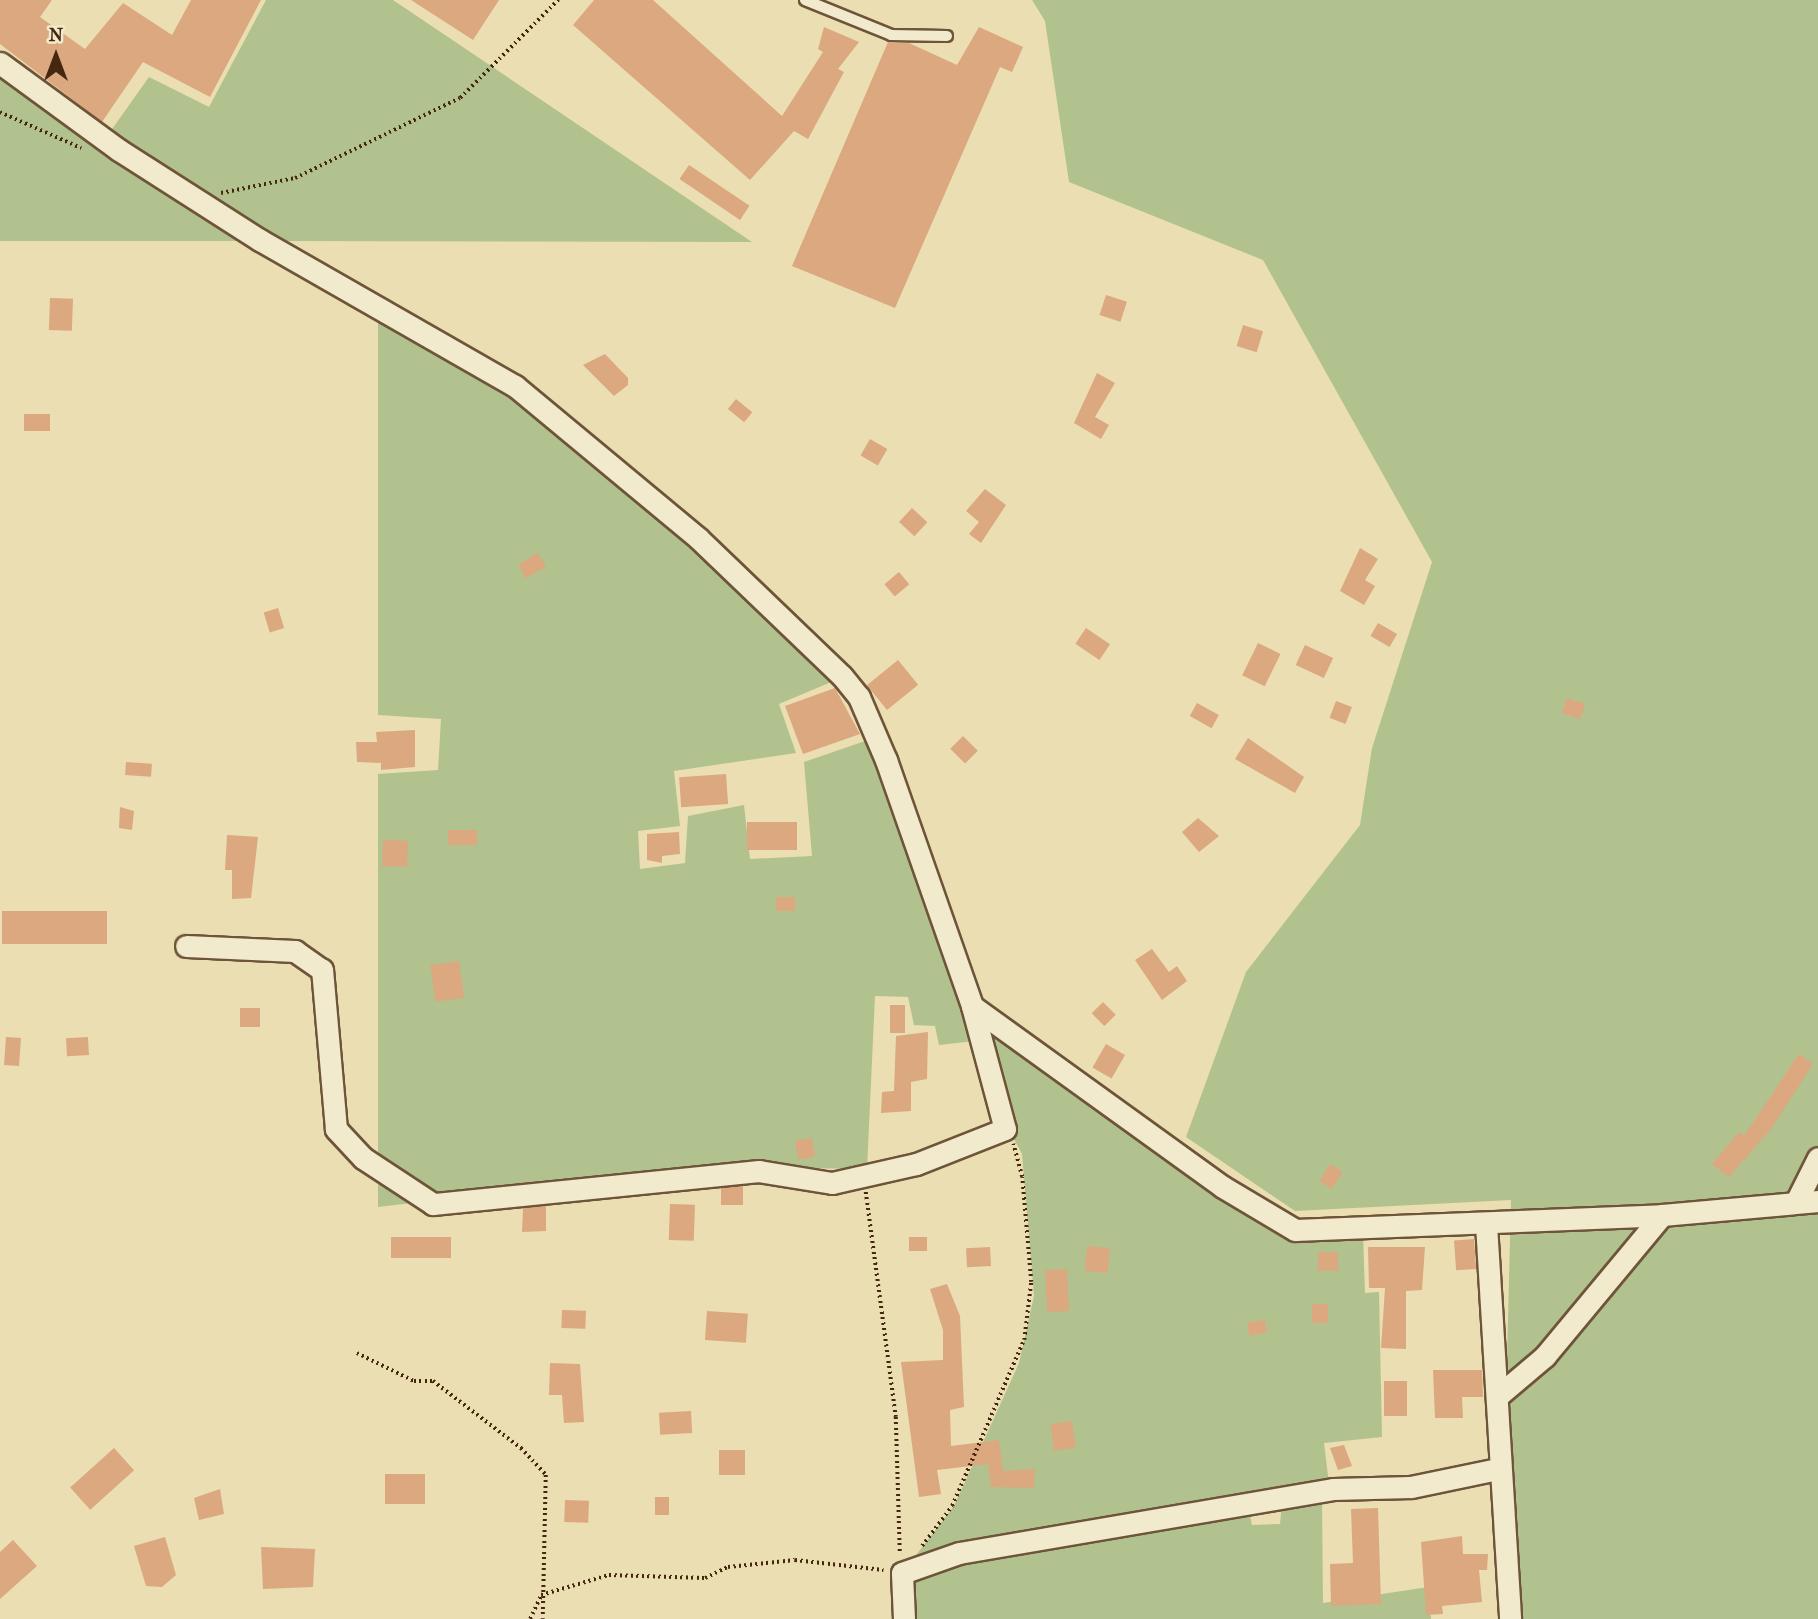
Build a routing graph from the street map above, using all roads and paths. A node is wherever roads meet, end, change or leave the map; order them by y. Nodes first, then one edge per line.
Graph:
1 (558, 0) edge
2 (805, 0) edge
3 (947, 36) dead end
4 (0, 62) edge
5 (0, 112) edge
6 (86, 150) dead end
7 (197, 198) junction
8 (186, 946) dead end
9 (972, 1006) junction
10 (1005, 1129) junction
11 (1818, 1158) edge
12 (864, 1177) junction
13 (1818, 1201) edge
14 (1796, 1202) junction
15 (1662, 1215) junction
16 (1486, 1224) junction
17 (357, 1353) dead end
18 (1499, 1395) junction
19 (1498, 1469) junction
20 (902, 1573) junction
21 (541, 1595) junction
22 (530, 1619) edge
23 (543, 1619) edge
24 (904, 1619) edge
25 (1510, 1619) edge

1 - 7 path
2 - 3 lane
4 - 7 street
5 - 6 path
7 - 9 street
8 - 12 street
9 - 10 street
9 - 16 street
10 - 12 street
10 - 20 path
11 - 14 street
12 - 20 path
13 - 14 street
14 - 15 street
15 - 16 street
15 - 18 street
16 - 18 street
17 - 21 path
18 - 19 street
19 - 20 street
19 - 25 street
20 - 21 path
20 - 24 street
21 - 22 path
21 - 23 path

